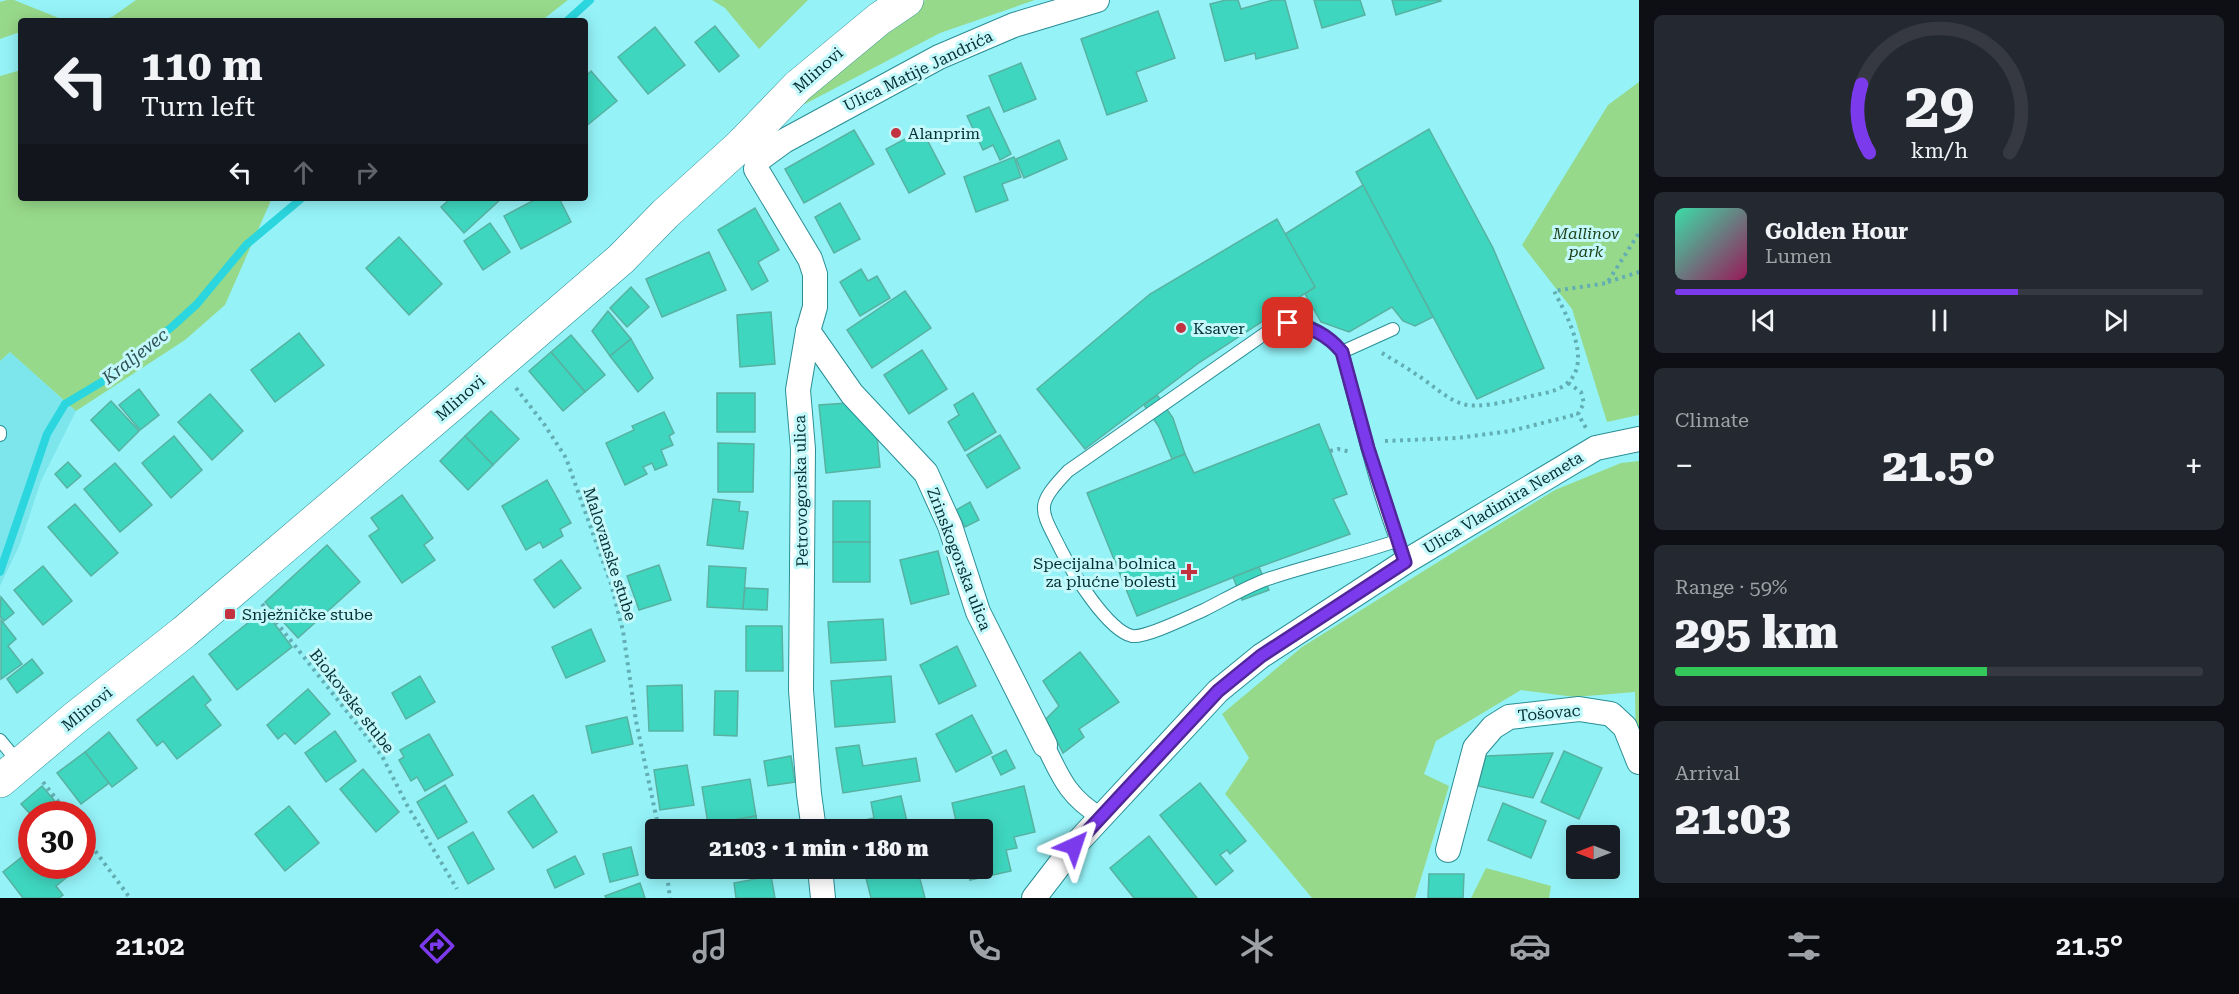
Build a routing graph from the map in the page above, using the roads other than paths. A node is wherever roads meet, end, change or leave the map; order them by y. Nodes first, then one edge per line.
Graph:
1 (907, 0) edge
2 (1097, 0) edge
3 (756, 169) joint
4 (1393, 329) dead end
5 (808, 331) junction
6 (1342, 352) junction
7 (1639, 439) edge
8 (1400, 551) junction
9 (1045, 745) joint
10 (1639, 762) edge
11 (15, 766) edge
12 (1101, 817) junction
13 (812, 819) edge
14 (1448, 850) dead end
15 (821, 879) edge
16 (823, 898) edge
17 (1034, 898) edge

1 - 11 main road, Mlinovi
2 - 3 street, Ulica Matije Jandrića
3 - 5 street, Petrovogorska ulica
4 - 6 lane
5 - 9 street, Zrinskogorska ulica
5 - 13 street, Petrovogorska ulica
6 - 8 lane
6 - 8 lane
7 - 8 street, Ulica Vladimira Nemeta
8 - 12 street, Ulica Vladimira Nemeta
9 - 12 street
10 - 14 street, Tošovac
12 - 17 street, Ulica Vladimira Nemeta
15 - 16 street

